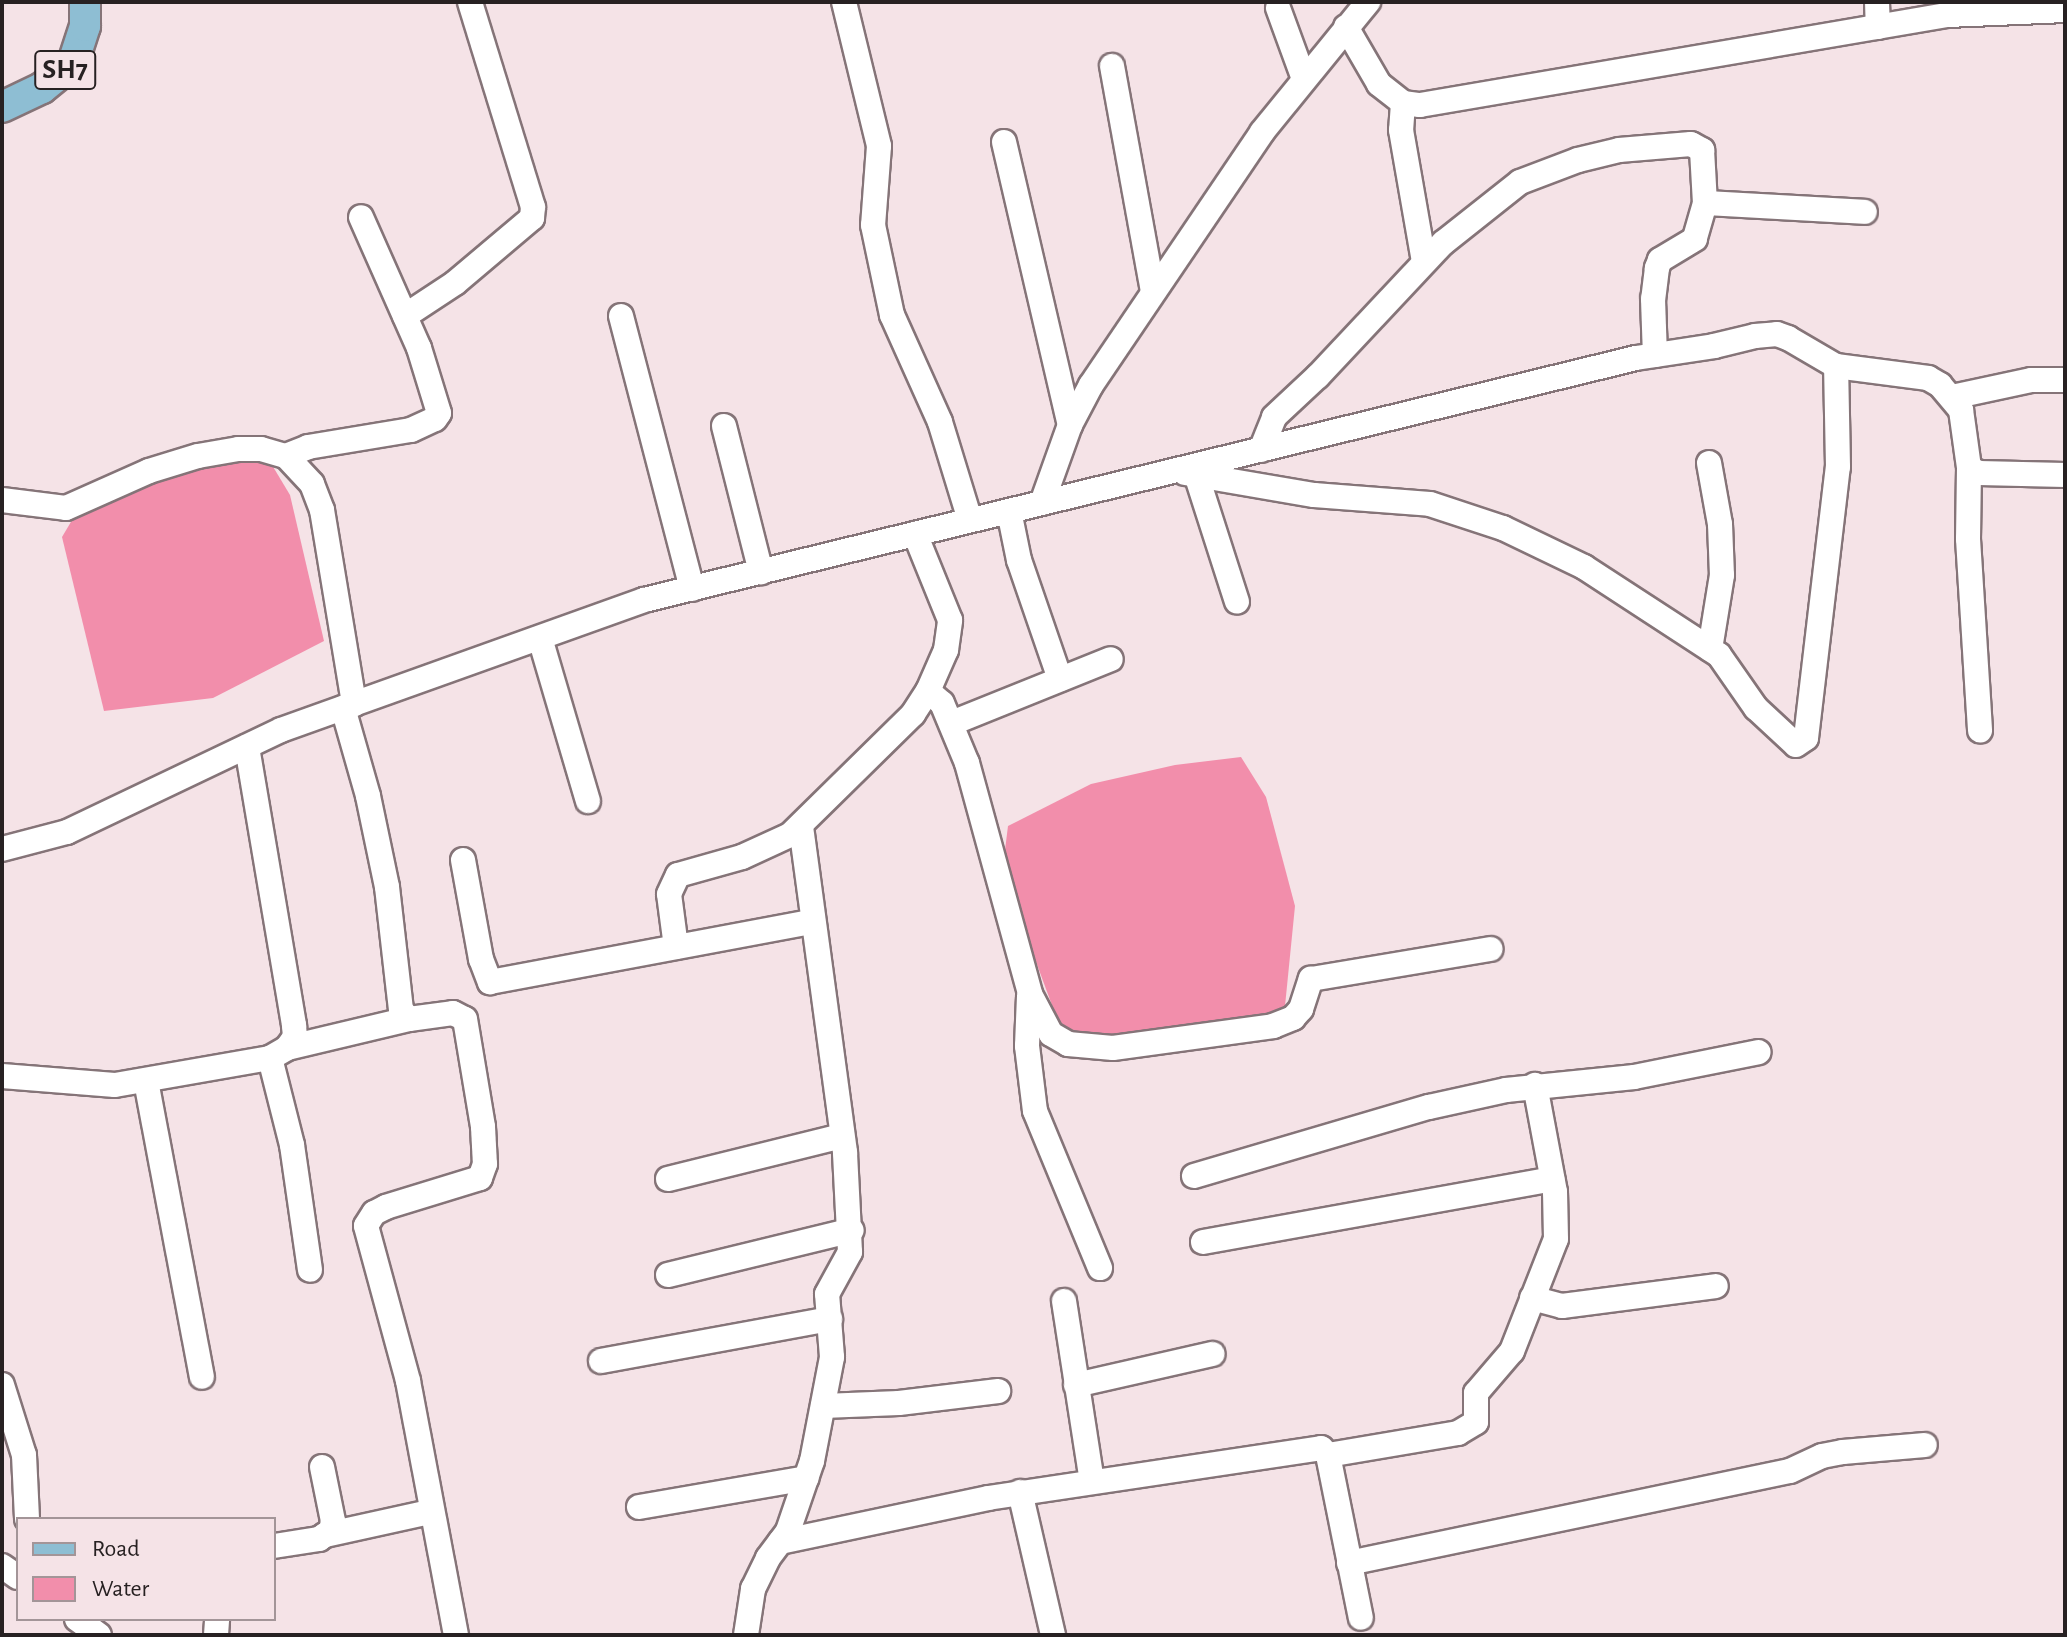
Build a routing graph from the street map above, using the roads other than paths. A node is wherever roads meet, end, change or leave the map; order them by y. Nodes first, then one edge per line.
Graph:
1 (85, 2) edge
2 (470, 2) edge
3 (844, 2) edge
4 (1368, 2) edge
5 (1877, 2) edge
6 (1278, 8) dead end
7 (2065, 10) edge
8 (1346, 27) junction
9 (1878, 27) junction
10 (1112, 66) dead end
11 (1304, 79) junction
12 (1403, 103) junction
13 (2, 107) edge
14 (1004, 142) dead end
15 (1705, 203) junction
16 (1865, 212) dead end
17 (361, 217) dead end
18 (1424, 262) junction
19 (1153, 291) junction
20 (405, 316) junction
21 (621, 316) dead end
22 (1655, 355) junction
23 (1836, 366) junction
24 (2065, 380) edge
25 (1952, 397) junction
26 (1070, 425) junction
27 (724, 426) dead end
28 (1261, 450) junction
29 (286, 456) junction
30 (1709, 463) dead end
31 (1969, 468) junction
32 (1185, 473) junction
33 (2065, 475) edge
34 (2, 500) edge
35 (1042, 503) junction
36 (1009, 511) junction
37 (970, 520) junction
38 (915, 534) junction
39 (761, 572) junction
40 (692, 589) junction
41 (1237, 602) dead end
42 (540, 638) junction
43 (1710, 649) junction
44 (1111, 659) dead end
45 (1060, 679) junction
46 (928, 691) junction
47 (348, 706) junction
48 (952, 723) junction
49 (1980, 731) dead end
50 (247, 747) junction
51 (588, 801) dead end
52 (801, 826) junction
53 (2, 849) edge
54 (463, 860) dead end
55 (812, 922) junction
56 (676, 947) junction
57 (1491, 949) dead end
58 (1030, 994) junction
59 (409, 1019) junction
60 (1759, 1052) dead end
61 (279, 1053) junction
62 (2, 1076) edge
63 (146, 1081) junction
64 (1535, 1085) junction
65 (842, 1136) junction
66 (1194, 1176) dead end
67 (668, 1179) dead end
68 (1552, 1179) junction
69 (852, 1230) junction
70 (1203, 1242) dead end
71 (1100, 1268) dead end
72 (310, 1270) dead end
73 (668, 1275) dead end
74 (1716, 1286) dead end
75 (1532, 1298) junction
76 (1064, 1301) dead end
77 (830, 1319) junction
78 (1213, 1354) dead end
79 (601, 1361) dead end
80 (202, 1377) dead end
81 (2, 1385) edge
82 (1076, 1385) junction
83 (998, 1391) dead end
84 (823, 1406) junction
85 (1925, 1445) dead end
86 (1328, 1455) junction
87 (322, 1467) dead end
88 (807, 1478) junction
89 (1092, 1481) junction
90 (1020, 1492) junction
91 (639, 1507) dead end
92 (430, 1512) junction
93 (27, 1517) edge
94 (325, 1535) junction
95 (780, 1542) junction
96 (276, 1546) edge
97 (1349, 1563) junction
98 (1361, 1618) dead end
99 (80, 1621) edge
100 (99, 1635) edge
101 (456, 1635) edge
102 (746, 1635) edge
103 (1053, 1635) edge

1 - 13 main road, SH7
2 - 20 street
3 - 37 street
4 - 8 street
5 - 9 street
6 - 11 street
7 - 9 street
8 - 11 street
8 - 12 street
9 - 12 street
10 - 19 street
11 - 19 street
12 - 18 street
14 - 26 street
15 - 16 street
15 - 18 street
15 - 22 street
17 - 20 street
18 - 28 street
19 - 26 street
20 - 29 street
21 - 40 street
22 - 23 street
22 - 28 street
23 - 25 street
23 - 43 street
24 - 25 street
25 - 31 street
26 - 35 street
27 - 39 street
28 - 32 street
29 - 34 street
29 - 47 street
30 - 43 street
31 - 33 street
31 - 49 street
32 - 35 street
32 - 41 street
32 - 43 street
35 - 36 street
36 - 37 street
36 - 45 street
37 - 38 street
38 - 39 street
38 - 46 street
39 - 40 street
40 - 42 street
42 - 47 street
42 - 51 street
44 - 45 street
45 - 48 street
46 - 48 street
46 - 52 street
47 - 50 street
47 - 59 street
48 - 58 street
50 - 53 street
50 - 61 street
52 - 55 street
52 - 56 street
54 - 56 street
55 - 56 street
55 - 65 street
57 - 58 street
58 - 71 street
59 - 61 street
59 - 92 street
60 - 64 street
61 - 63 street
61 - 72 street
62 - 63 street
63 - 80 street
64 - 66 street
64 - 68 street
65 - 67 street
65 - 69 street
68 - 70 street
68 - 75 street
69 - 73 street
69 - 77 street
74 - 75 street
75 - 86 street
76 - 82 street
77 - 79 street
77 - 84 street
78 - 82 street
81 - 93 street
82 - 89 street
83 - 84 street
84 - 88 street
85 - 97 street
86 - 89 street
86 - 97 street
87 - 94 street
88 - 91 street
88 - 95 street
89 - 90 street
90 - 95 street
90 - 103 street
92 - 94 street
92 - 101 street
94 - 96 street
95 - 102 street
97 - 98 street
99 - 100 street

